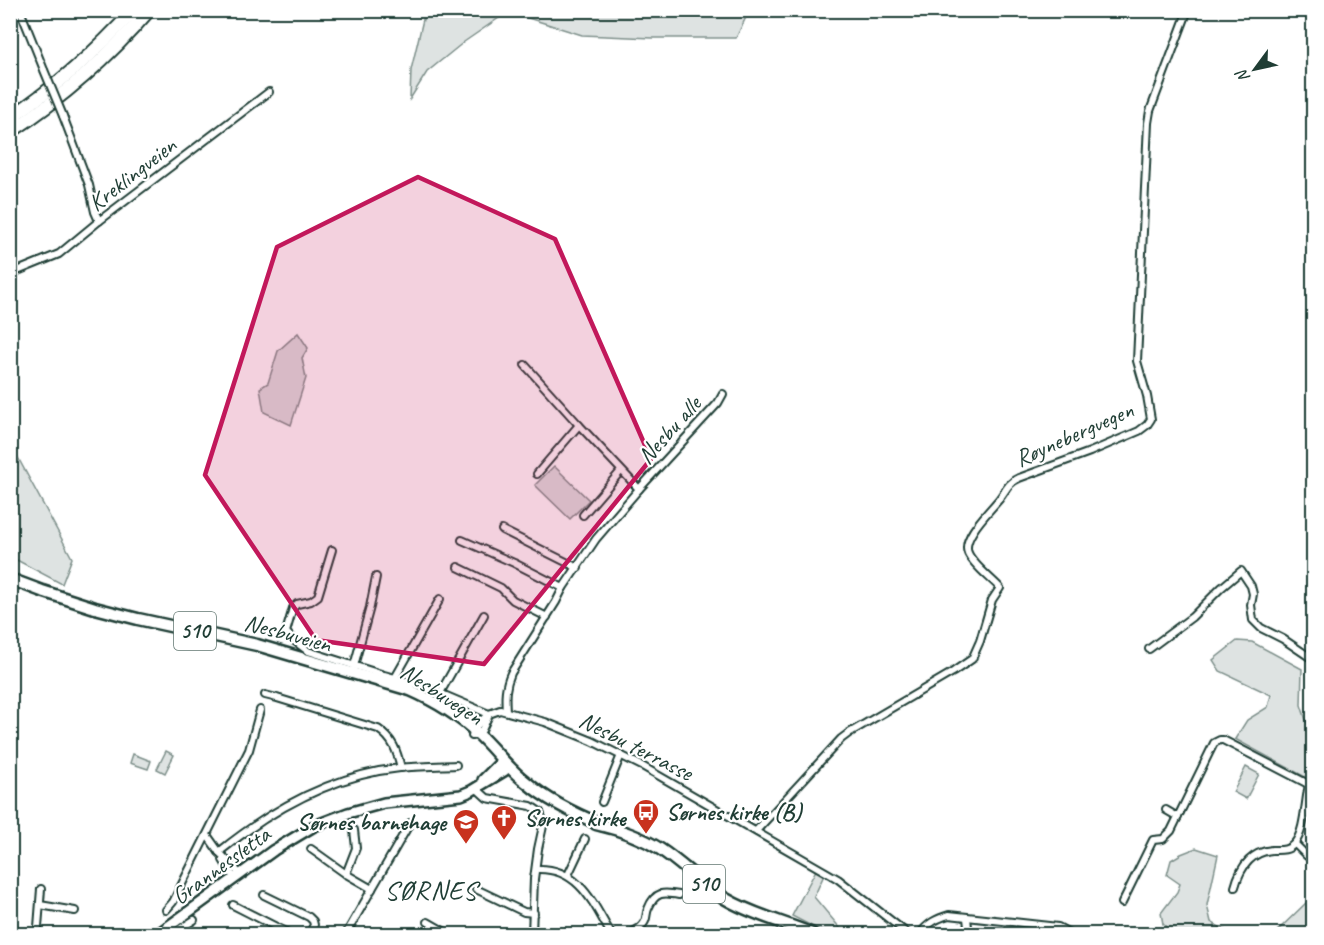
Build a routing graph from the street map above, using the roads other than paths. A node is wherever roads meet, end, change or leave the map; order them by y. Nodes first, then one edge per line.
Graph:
1 (20, 10) edge
2 (155, 10) edge
3 (1188, 10) edge
4 (136, 14) edge
5 (269, 92) dead end
6 (10, 118) edge
7 (10, 132) edge
8 (99, 221) junction
9 (10, 274) edge
10 (525, 365) dead end
11 (723, 394) dead end
12 (579, 425) junction
13 (621, 471) junction
14 (537, 474) dead end
15 (639, 489) junction
16 (583, 516) dead end
17 (502, 530) dead end
18 (462, 540) dead end
19 (332, 550) dead end
20 (458, 567) dead end
21 (578, 568) junction
22 (376, 577) dead end
23 (10, 579) edge
24 (563, 588) junction
25 (440, 599) dead end
26 (484, 615) dead end
27 (547, 617) junction
28 (1149, 649) dead end
29 (1314, 660) edge
30 (354, 666) junction
31 (395, 678) junction
32 (381, 682) joint
33 (440, 693) junction
34 (265, 695) dead end
35 (260, 710) dead end
36 (506, 711) junction
37 (489, 714) junction
38 (474, 733) junction
39 (621, 755) junction
40 (456, 765) dead end
41 (503, 767) junction
42 (401, 768) junction
43 (478, 786) junction
44 (1311, 786) edge
45 (602, 802) dead end
46 (1166, 810) dead end
47 (1178, 817) junction
48 (410, 823) dead end
49 (354, 830) dead end
50 (756, 831) junction
51 (207, 835) junction
52 (585, 839) dead end
53 (1295, 844) junction
54 (311, 849) dead end
55 (219, 852) junction
56 (1314, 861) edge
57 (536, 868) junction
58 (346, 874) junction
59 (568, 875) junction
60 (237, 876) junction
61 (1235, 887) dead end
62 (41, 889) dead end
63 (372, 889) junction
64 (476, 889) dead end
65 (264, 895) dead end
66 (679, 895) dead end
67 (1122, 903) dead end
68 (40, 905) junction
69 (233, 905) dead end
70 (166, 910) dead end
71 (75, 911) dead end
72 (534, 913) junction
73 (966, 918) junction
74 (194, 920) dead end
75 (428, 922) dead end
76 (39, 934) edge
77 (158, 934) edge
78 (172, 934) edge
79 (290, 934) edge
80 (309, 934) edge
81 (346, 934) edge
82 (449, 934) edge
83 (532, 934) edge
84 (611, 934) edge
85 (629, 934) edge
86 (812, 934) edge
87 (908, 934) edge
88 (920, 934) edge
89 (971, 934) edge
90 (1071, 934) edge

1 - 8 street, bridge
2 - 4 highway
3 - 50 street, Røynebergvegen
4 - 6 highway
4 - 7 highway
5 - 8 street, Kreklingveien
8 - 9 street, Kreklingveien
10 - 12 street, Nesbu alle
11 - 15 street, Nesbu alle
12 - 13 street, Nesbu alle
12 - 14 street
13 - 15 street, Nesbu alle
13 - 16 street, Nesbu alle
15 - 21 street, Nesbu alle
17 - 21 street
18 - 24 street
19 - 30 street
20 - 27 street
21 - 24 street, Nesbu alle
22 - 30 street
23 - 32 main road, Nesbuveien / 510
24 - 27 street, Nesbu alle
25 - 31 street
26 - 33 street
27 - 36 street, Nesbu alle
28 - 29 street
30 - 31 street
31 - 33 street
32 - 38 main road, Nesbuvegen / 510
33 - 37 street
34 - 42 street
35 - 51 street
36 - 37 street, Nesbu terrasse
36 - 39 street, Nesbu terrasse
37 - 38 street
38 - 41 main road, Nesbuvegen / 510
39 - 45 street
39 - 50 street, Nesbu terrasse
40 - 42 street
41 - 43 main road, Grannessletta
41 - 86 main road, Nesbuvegen / 510
42 - 55 street
43 - 57 street
43 - 60 main road, Grannessletta
44 - 47 street
44 - 53 street
46 - 47 street
47 - 67 street
48 - 63 street
49 - 58 street
50 - 87 street, Nesbu terrasse
51 - 55 street
51 - 70 street
52 - 59 street
53 - 56 street
53 - 61 street
54 - 58 street
55 - 60 street
57 - 59 street
57 - 72 street
58 - 63 street
59 - 84 street
60 - 77 main road, Grannessletta
62 - 68 street
63 - 81 street
64 - 72 street
65 - 80 street
66 - 85 street
68 - 71 street
68 - 76 street
69 - 79 street
72 - 83 street
73 - 88 street
73 - 89 street
73 - 90 street
74 - 78 street, Grannessletta
75 - 82 street

